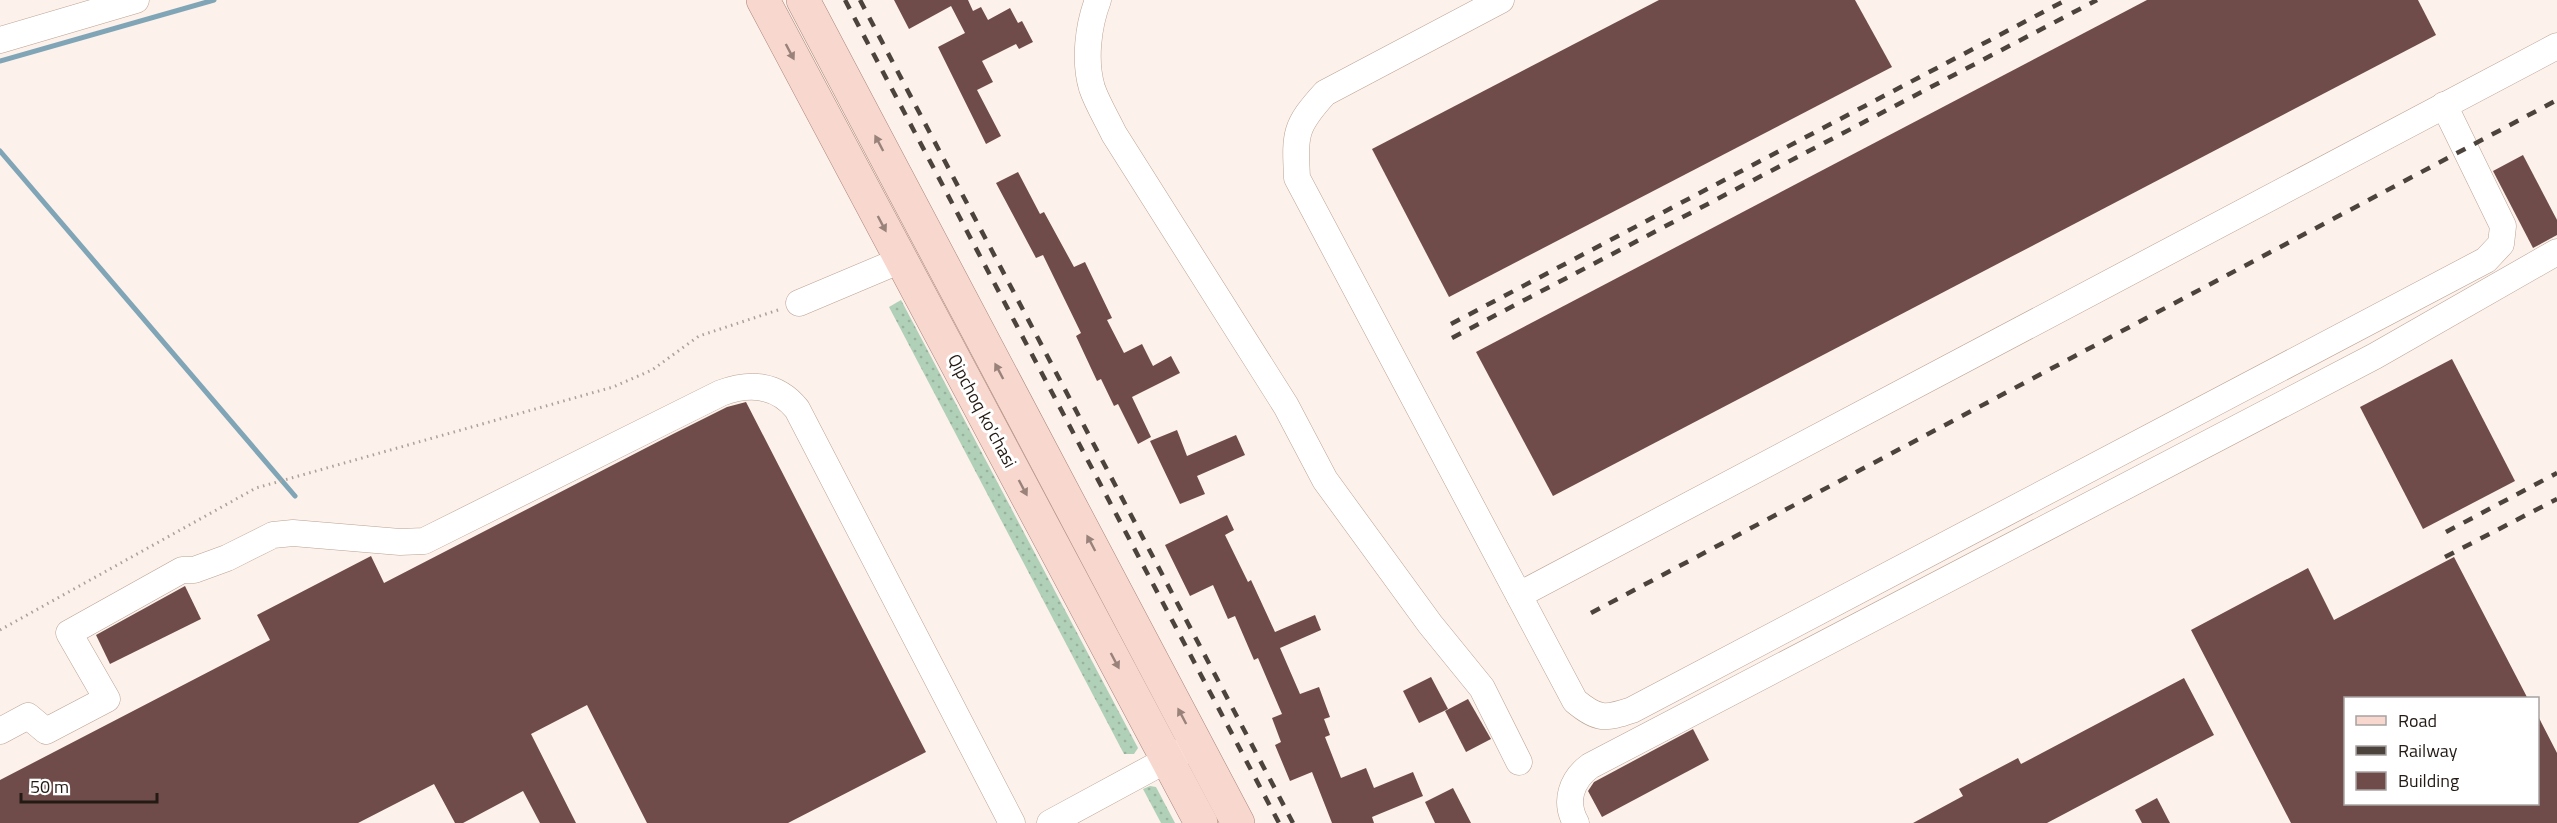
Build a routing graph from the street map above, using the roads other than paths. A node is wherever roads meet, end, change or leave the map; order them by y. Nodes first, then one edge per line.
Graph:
1 (136, 0) edge
2 (763, 0) edge
3 (803, 0) edge
4 (1098, 0) edge
5 (1501, 0) edge
6 (70, 9) edge
7 (0, 40) edge
8 (2557, 46) edge
9 (2444, 105) junction
10 (2557, 252) edge
11 (901, 260) junction
12 (799, 303) road end
13 (1519, 595) junction
14 (0, 731) edge
15 (1197, 744) junction
16 (1167, 759) junction
17 (1519, 762) dead end
18 (1011, 823) edge
19 (1050, 823) edge
20 (1201, 823) edge
21 (1238, 823) edge
22 (1576, 823) edge

1 - 6 street
2 -> 11 main road, Qipchoq ko'chasi
15 -> 3 main road, Qipchoq ko'chasi
4 - 17 street
5 - 13 street
6 - 7 street
8 - 9 street
9 - 13 street
9 - 13 street
10 - 22 street
11 - 12 street
11 -> 16 main road, Qipchoq ko'chasi
14 - 18 street
15 - 16 street
15 - 21 main road, Qipchoq ko'chasi
16 - 19 street
16 - 20 main road, Qipchoq ko'chasi

